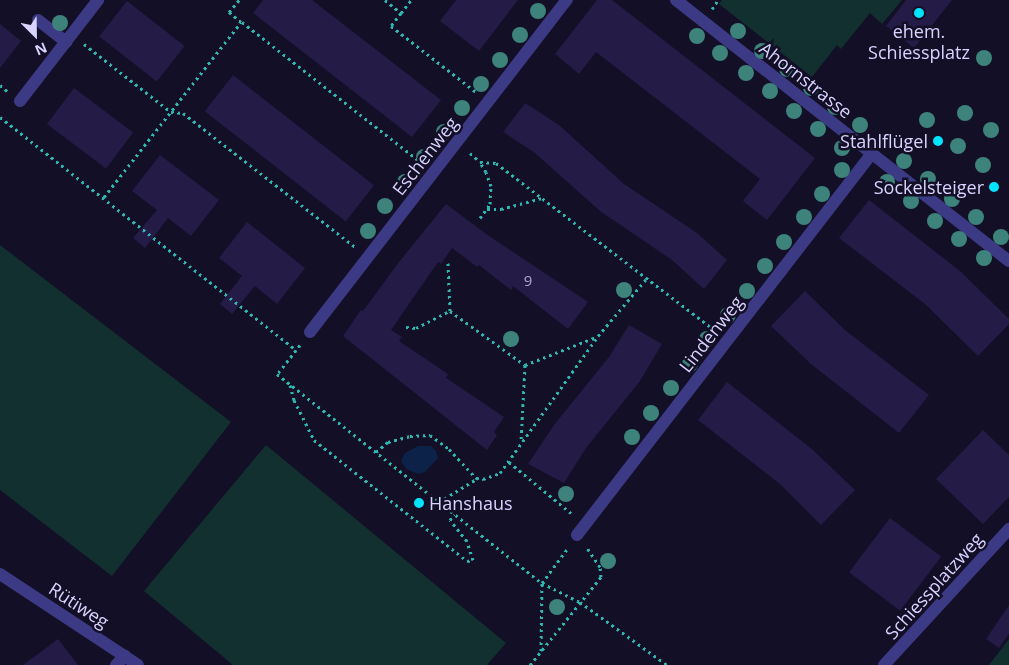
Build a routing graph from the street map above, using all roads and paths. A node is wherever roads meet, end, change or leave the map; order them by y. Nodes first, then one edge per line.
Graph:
1 (98, 0) edge
2 (239, 0) edge
3 (385, 0) edge
4 (411, 0) edge
5 (566, 0) edge
6 (684, 2) edge
7 (402, 13) junction
8 (38, 20) dead end
9 (241, 22) junction
10 (68, 38) junction
11 (20, 101) dead end
12 (489, 102) junction
13 (171, 112) junction
14 (0, 117) edge
15 (458, 142) junction
16 (872, 153) junction
17 (480, 162) junction
18 (434, 172) junction
19 (104, 197) junction
20 (542, 198) junction
21 (486, 209) junction
22 (480, 218) dead end
23 (368, 257) junction
24 (1009, 261) edge
25 (448, 263) dead end
26 (647, 278) junction
27 (450, 311) junction
28 (406, 327) dead end
29 (310, 332) joint
30 (598, 336) junction
31 (728, 341) junction
32 (296, 350) junction
33 (525, 365) junction
34 (290, 384) junction
35 (521, 441) junction
36 (376, 452) junction
37 (509, 462) junction
38 (478, 478) junction
39 (439, 502) junction
40 (454, 514) junction
41 (585, 524) junction
42 (1009, 530) edge
43 (577, 536) junction
44 (0, 574) edge
45 (542, 583) junction
46 (580, 602) junction
47 (541, 651) junction
48 (121, 661) edge
49 (137, 665) edge
50 (530, 665) edge
51 (667, 665) edge
52 (884, 665) edge

1 - 10 street
2 - 9 path
3 - 7 path
4 - 7 path
5 - 12 street, Eschenweg
6 - 16 street, Ahornstrasse
7 - 12 path
8 - 10 street
9 - 13 path
9 - 18 path
10 - 11 street
10 - 13 path
12 - 15 street, Eschenweg
13 - 19 path
13 - 23 path
14 - 19 path
15 - 17 path
15 - 18 street, Eschenweg
16 - 24 street, Ahornstrasse
16 - 31 street, Lindenweg
17 - 20 path
17 - 21 path
18 - 23 street, Eschenweg
19 - 32 path
20 - 21 path
20 - 26 path
21 - 22 path
23 - 29 street, Eschenweg
25 - 27 path
26 - 30 path
26 - 31 path
27 - 28 path
27 - 33 path
29 - 32 path
30 - 33 path
30 - 35 path
31 - 41 street, Lindenweg
32 - 34 path
33 - 35 path
34 - 36 path
34 - 40 path
35 - 37 path
36 - 38 path
36 - 39 path
37 - 38 path
37 - 41 path
38 - 39 path
39 - 40 path
40 - 45 path
41 - 43 street, Lindenweg
42 - 52 street, Schiessplatzweg
43 - 45 path
43 - 46 path
44 - 48 street, Rütiweg
45 - 46 path
45 - 47 path
46 - 47 path
46 - 51 path
47 - 50 path
48 - 49 street, Rütiweg

